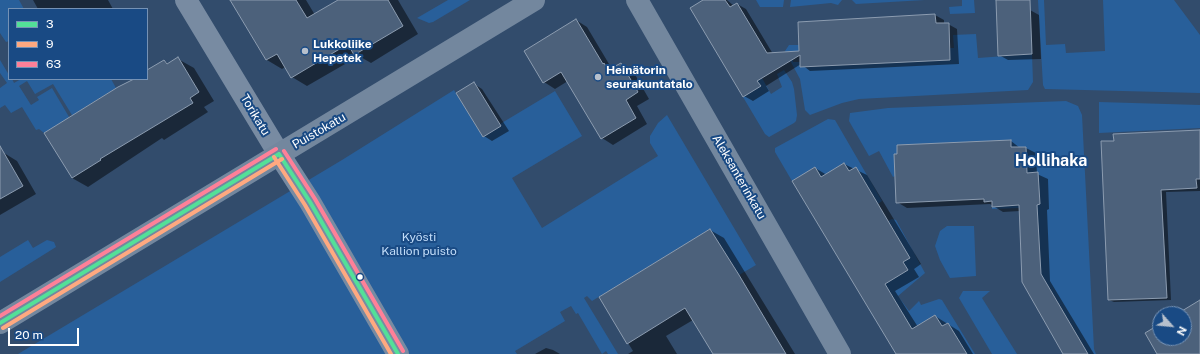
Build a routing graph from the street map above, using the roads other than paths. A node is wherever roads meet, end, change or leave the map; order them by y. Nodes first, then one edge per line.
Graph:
1 (186, 0) edge
2 (534, 0) edge
3 (637, 0) edge
4 (279, 154) junction
5 (0, 323) edge
6 (398, 354) edge
7 (840, 354) edge

1 - 4 street, Torikatu
2 - 4 main road, Puistokatu
3 - 7 main road, Aleksanterinkatu
4 - 5 main road, Puistokatu
4 - 6 street, Torikatu

